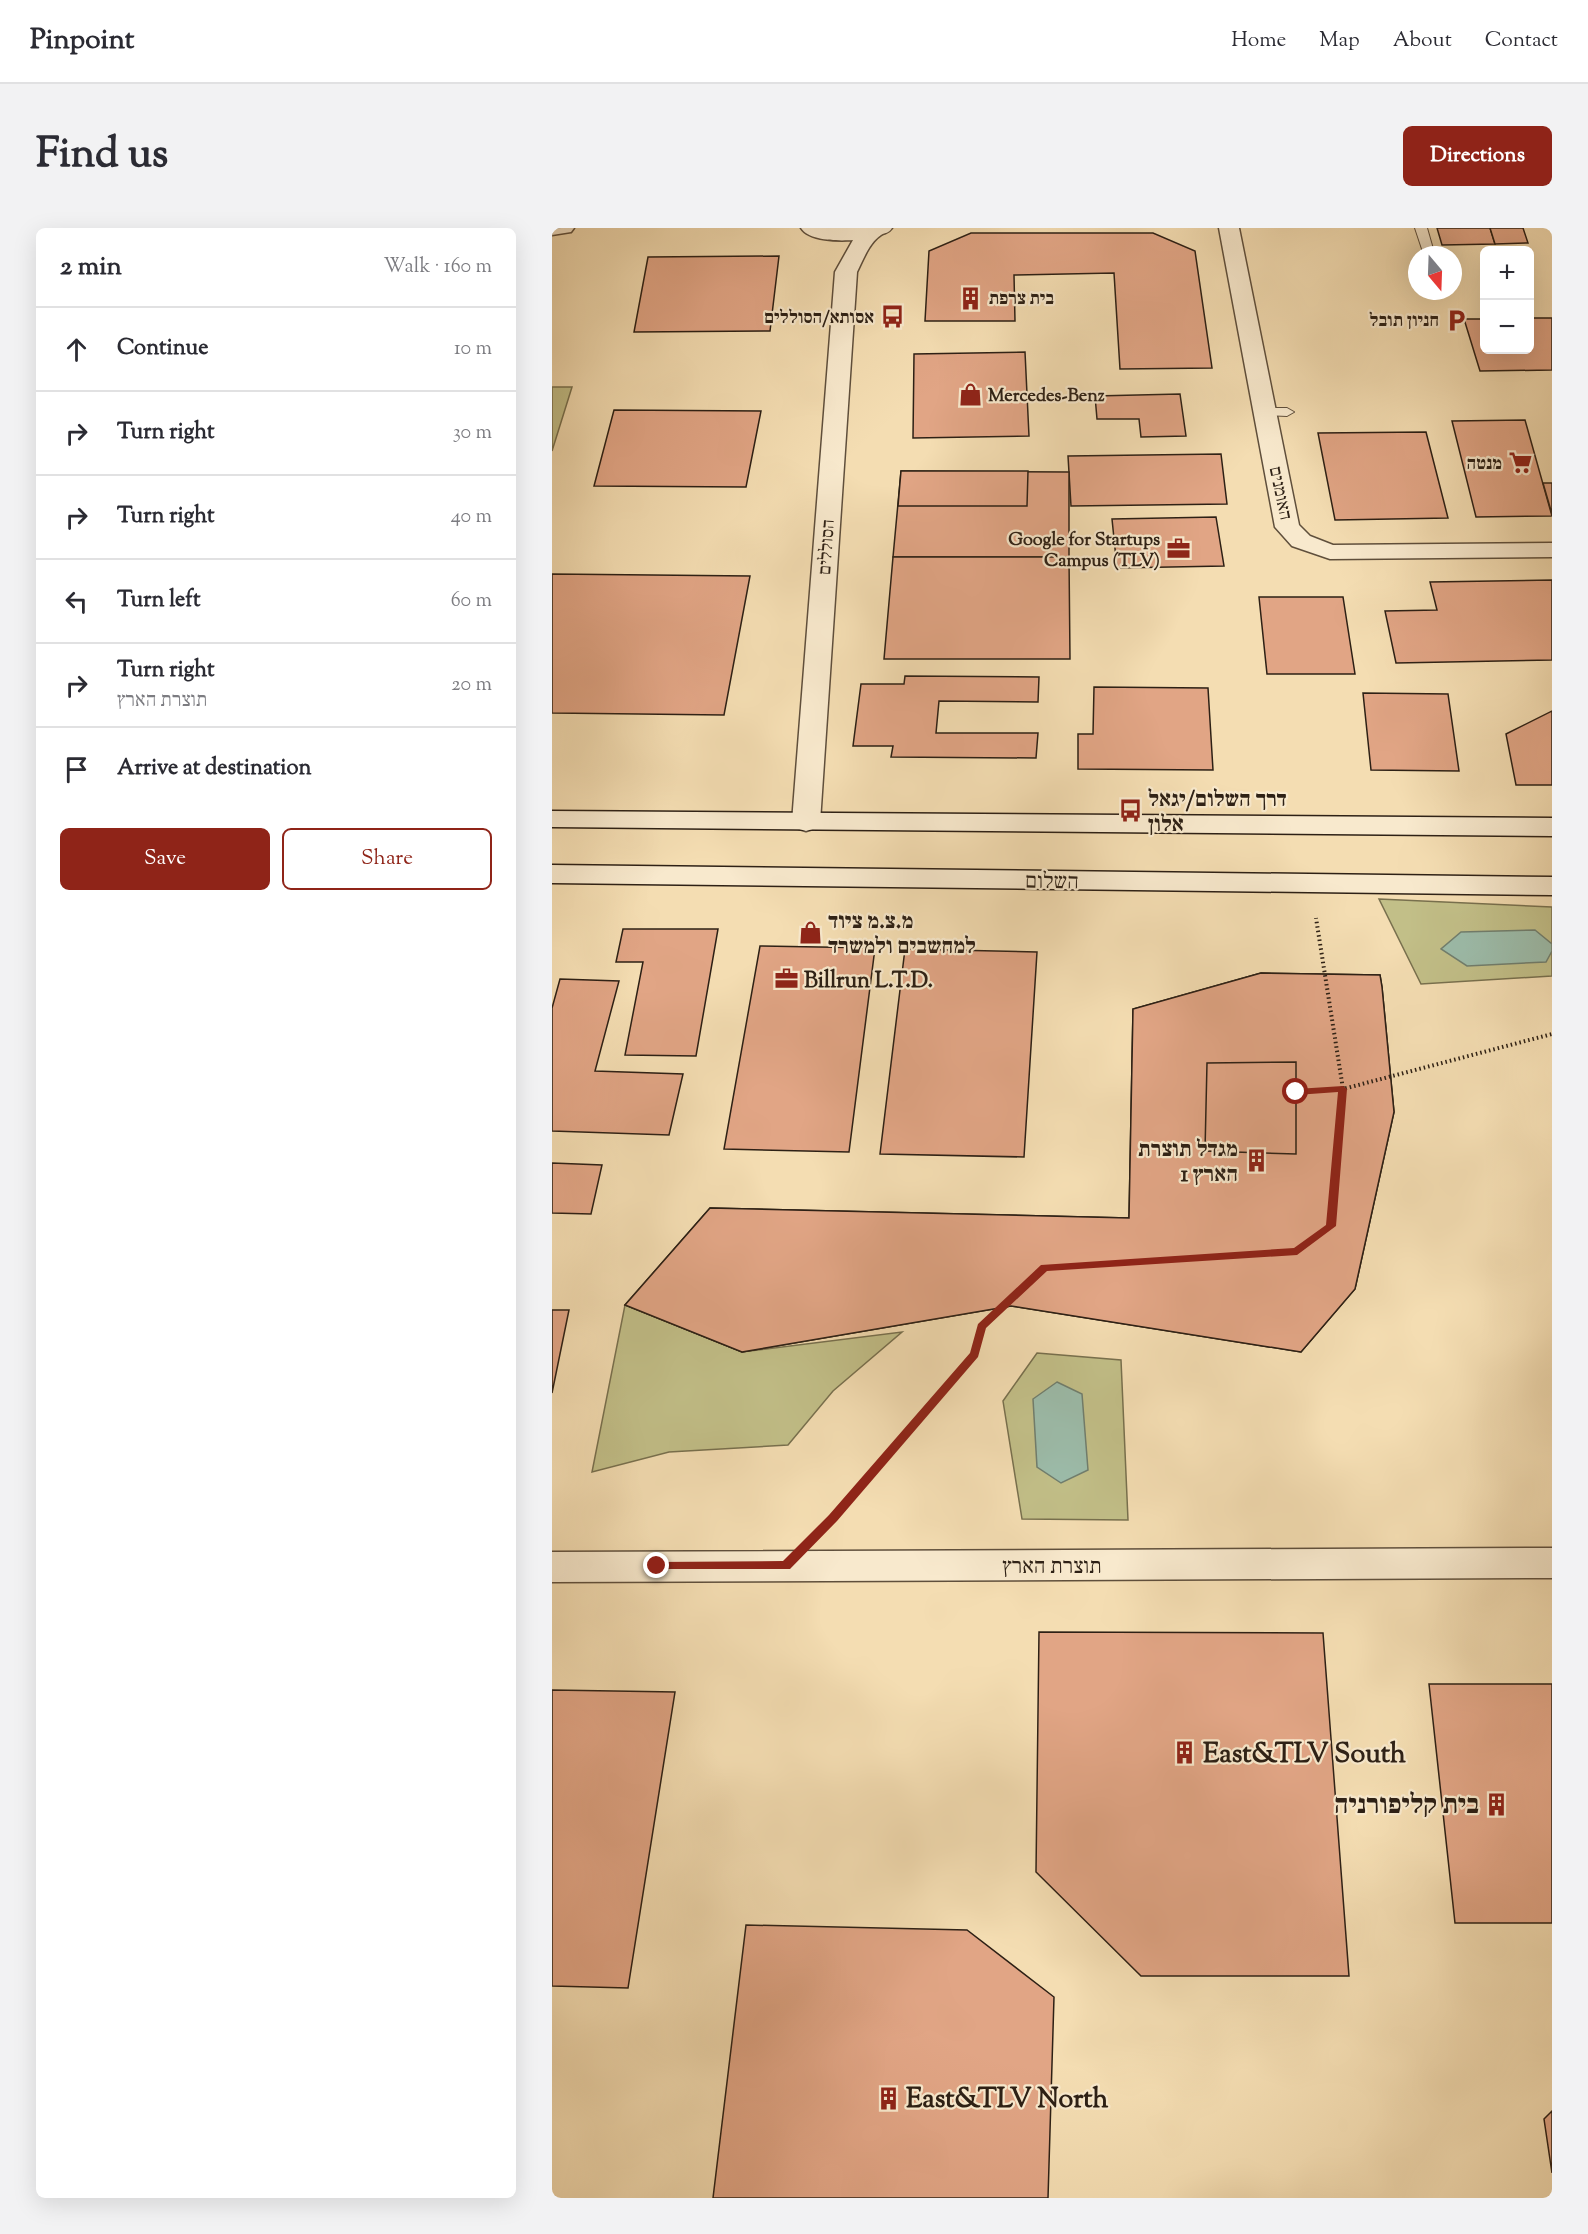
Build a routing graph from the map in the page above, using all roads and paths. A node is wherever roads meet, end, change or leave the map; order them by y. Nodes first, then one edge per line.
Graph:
1 (564, 228) edge
2 (1229, 228) edge
3 (1421, 228) edge
4 (552, 229) edge
5 (819, 230) edge
6 (877, 230) edge
7 (1426, 246) edge
8 (846, 272) junction
9 (1552, 550) edge
10 (552, 819) edge
11 (806, 822) junction
12 (1552, 827) edge
13 (552, 873) edge
14 (1311, 883) junction
15 (1552, 886) edge
16 (1552, 1034) edge
17 (1343, 1089) junction
18 (1296, 1092) dead end
19 (1552, 1563) edge
20 (786, 1566) junction
21 (552, 1567) edge

1 - 4 street
2 - 9 street, האומנים
3 - 7 lane
5 - 6 street
5 - 8 street
6 - 8 street, הסוללים
8 - 11 street, הסוללים
10 - 11 street
11 - 12 street
13 - 14 street, השלום
14 - 15 street, השלום
14 - 17 path
16 - 17 path
17 - 18 path
17 - 20 path
19 - 20 street, תוצרת הארץ
20 - 21 street, תוצרת הארץ

